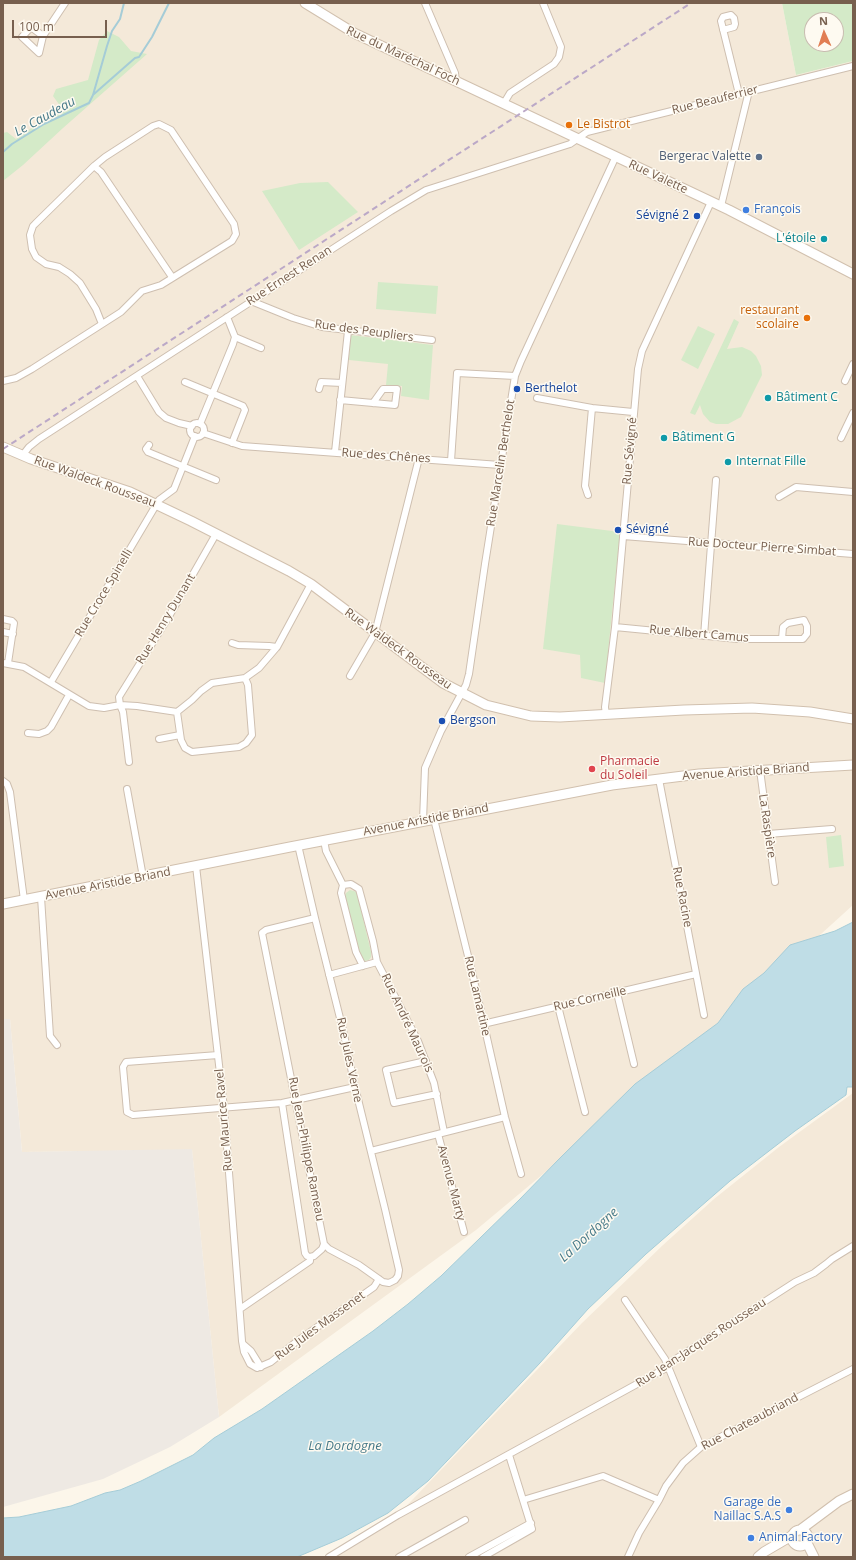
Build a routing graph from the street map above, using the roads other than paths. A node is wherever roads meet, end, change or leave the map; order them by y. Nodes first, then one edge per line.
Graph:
1 (65, 3) edge
2 (305, 3) edge
3 (425, 3) edge
4 (543, 3) edge
5 (723, 30) dead end
6 (43, 36) dead end
7 (853, 66) edge
8 (456, 81) junction
9 (749, 91) junction
10 (739, 94) junction
11 (504, 103) junction
12 (578, 138) junction
13 (616, 156) junction
14 (94, 166) junction
15 (711, 202) junction
16 (721, 206) junction
17 (812, 251) junction
18 (853, 267) edge
19 (853, 274) edge
20 (172, 277) junction
21 (252, 301) junction
22 (227, 317) junction
23 (102, 324) junction
24 (348, 331) junction
25 (235, 337) junction
26 (432, 340) dead end
27 (261, 348) dead end
28 (853, 364) edge
29 (137, 376) junction
30 (515, 376) junction
31 (3, 381) edge
32 (845, 381) dead end
33 (185, 382) dead end
34 (342, 383) junction
35 (319, 389) dead end
36 (212, 393) junction
37 (536, 398) dead end
38 (340, 400) junction
39 (373, 403) dead end
40 (592, 408) junction
41 (633, 412) junction
42 (853, 413) edge
43 (200, 424) junction
44 (192, 426) junction
45 (203, 433) junction
46 (196, 436) junction
47 (841, 438) dead end
48 (232, 443) junction
49 (148, 445) dead end
50 (3, 447) edge
51 (335, 452) junction
52 (22, 456) junction
53 (419, 458) junction
54 (451, 461) junction
55 (500, 465) junction
56 (183, 467) junction
57 (216, 480) dead end
58 (716, 480) dead end
59 (853, 492) edge
60 (588, 494) dead end
61 (779, 498) dead end
62 (157, 504) junction
63 (216, 534) junction
64 (622, 536) junction
65 (711, 544) junction
66 (853, 554) edge
67 (310, 584) junction
68 (3, 619) edge
69 (615, 627) junction
70 (3, 632) edge
71 (375, 633) junction
72 (13, 634) junction
73 (704, 636) junction
74 (782, 639) junction
75 (232, 643) dead end
76 (277, 647) junction
77 (6, 663) edge
78 (350, 676) dead end
79 (245, 678) junction
80 (50, 682) junction
81 (461, 693) junction
82 (69, 695) junction
83 (120, 705) junction
84 (177, 712) junction
85 (606, 715) junction
86 (853, 719) edge
87 (28, 732) dead end
88 (180, 735) junction
89 (159, 738) dead end
90 (129, 762) dead end
91 (853, 765) edge
92 (760, 770) junction
93 (659, 779) junction
94 (3, 781) edge
95 (127, 789) dead end
96 (434, 818) junction
97 (423, 821) junction
98 (832, 829) dead end
99 (768, 834) junction
100 (324, 840) junction
101 (298, 845) junction
102 (196, 866) junction
103 (142, 877) junction
104 (775, 882) dead end
105 (343, 885) junction
106 (41, 897) junction
107 (24, 900) junction
108 (3, 904) edge
109 (315, 918) junction
110 (377, 962) junction
111 (363, 966) junction
112 (696, 974) junction
113 (330, 975) junction
114 (617, 993) junction
115 (558, 1006) junction
116 (704, 1015) dead end
117 (483, 1024) junction
118 (57, 1045) dead end
119 (218, 1055) junction
120 (426, 1061) junction
121 (634, 1064) dead end
122 (355, 1087) junction
123 (437, 1094) junction
124 (295, 1100) junction
125 (282, 1103) junction
126 (224, 1108) junction
127 (585, 1112) dead end
128 (505, 1117) junction
129 (444, 1132) junction
130 (438, 1134) junction
131 (371, 1151) junction
132 (521, 1174) dead end
133 (464, 1232) dead end
134 (324, 1244) junction
135 (853, 1246) edge
136 (310, 1257) junction
137 (379, 1279) junction
138 (625, 1300) dead end
139 (240, 1309) junction
140 (668, 1367) junction
141 (259, 1368) joint
142 (853, 1369) edge
143 (701, 1446) junction
144 (509, 1455) junction
145 (853, 1495) edge
146 (523, 1500) junction
147 (659, 1500) junction
148 (465, 1520) dead end
149 (531, 1523) junction
150 (799, 1538) junction
151 (329, 1557) edge
152 (399, 1557) edge
153 (471, 1557) edge
154 (483, 1557) edge
155 (628, 1557) edge
156 (758, 1557) edge
157 (766, 1557) edge
158 (810, 1557) edge
159 (814, 1557) edge

1 - 6 street
2 - 8 main road, Rue du Maréchal Foch
3 - 8 street
4 - 11 street
5 - 10 street
7 - 9 street, Rue Beauferrier
8 - 11 main road, Rue du Maréchal Foch
9 - 10 street, Rue Beauferrier
9 - 16 street
10 - 12 street, Rue Beauferrier
11 - 12 main road, Rue Valette
12 - 13 main road, Rue Valette
12 - 21 street, Rue Ernest Renan
13 - 15 main road, Rue Valette
13 - 30 street, Rue Marcelin Berthelot
14 - 20 street
14 - 20 street
14 - 23 street
15 - 16 main road, Rue Valette
15 - 41 street, Rue Sévigné
16 - 17 main road, Rue Valette
17 - 18 main road, Rue Valette
17 - 19 main road, Rue Valette
20 - 23 street
21 - 22 street, Rue Ernest Renan
21 - 24 street, Rue des Peupliers
22 - 25 street
22 - 29 street, Rue Ernest Renan
23 - 31 street
24 - 26 street, Rue des Peupliers
24 - 34 street
25 - 27 street
25 - 36 street
28 - 32 street
29 - 44 street
29 - 52 street, Rue Ernest Renan
30 - 54 street
30 - 55 street, Rue Marcelin Berthelot
33 - 36 street
34 - 35 street
34 - 38 street
36 - 43 street
36 - 48 street
37 - 40 street
38 - 39 street
38 - 51 street
40 - 41 street
40 - 60 street
41 - 64 street, Rue Sévigné
42 - 47 street
43 - 44 street
43 - 45 street
44 - 46 street
45 - 46 street
45 - 48 street, Rue des Chênes
46 - 56 street, Rue Croce Spinelli
48 - 51 street, Rue des Chênes
49 - 56 street
50 - 52 main road, Rue Waldeck Rousseau
51 - 53 street, Rue des Chênes
52 - 62 main road, Rue Waldeck Rousseau
53 - 54 street, Rue des Chênes
53 - 71 street
54 - 55 street, Rue des Chênes
55 - 81 street, Rue Marcelin Berthelot
56 - 57 street
56 - 62 street, Rue Croce Spinelli
58 - 65 street
59 - 61 street
62 - 63 main road, Rue Waldeck Rousseau
62 - 80 street, Rue Croce Spinelli
63 - 67 main road, Rue Waldeck Rousseau
63 - 83 street, Rue Henry Dunant
64 - 65 street, Rue Docteur Pierre Simbat
64 - 69 street, Rue Sévigné
65 - 66 street, Rue Docteur Pierre Simbat
65 - 73 street
67 - 71 main road, Rue Waldeck Rousseau
67 - 76 street
68 - 72 street
69 - 73 street, Rue Albert Camus
69 - 85 street, Rue Sévigné
70 - 72 street
71 - 78 street
71 - 81 main road, Rue Waldeck Rousseau
72 - 77 street
73 - 74 street, Rue Albert Camus
74 - 74 street, Rue Albert Camus
75 - 76 street
76 - 79 street
77 - 80 street
79 - 84 street
79 - 88 street
80 - 82 street
81 - 85 main road, Rue Waldeck Rousseau
81 - 97 street, Rue Marcelin Berthelot
82 - 83 street
82 - 87 street
83 - 84 street
83 - 90 street
84 - 88 street
85 - 86 main road, Rue Waldeck Rousseau
88 - 89 street
91 - 92 main road, Avenue Aristide Briand
92 - 93 main road, Avenue Aristide Briand
92 - 99 street, La Raspière
93 - 96 main road, Avenue Aristide Briand
93 - 112 street, Rue Racine
94 - 107 street
95 - 103 street
96 - 97 main road, Avenue Aristide Briand
96 - 117 street, Rue Lamartine
97 - 100 main road, Avenue Aristide Briand
98 - 99 street
99 - 104 street, La Raspière
100 - 101 main road, Avenue Aristide Briand
100 - 105 street
101 - 102 main road, Avenue Aristide Briand
101 - 109 street, Rue Jules Verne
102 - 103 main road, Avenue Aristide Briand
102 - 119 street, Rue Maurice Ravel
103 - 106 main road, Avenue Aristide Briand
105 - 110 street, Rue André Maurois
105 - 111 street
106 - 107 main road, Avenue Aristide Briand
106 - 118 street
107 - 108 main road, Avenue Aristide Briand
109 - 113 street, Rue Jules Verne
109 - 124 street, Rue Jean-Philippe Rameau
110 - 111 street, Rue André Maurois
110 - 120 street, Rue André Maurois
111 - 113 street, Rue André Maurois
112 - 114 street, Rue Corneille
112 - 116 street, Rue Racine
113 - 122 street, Rue Jules Verne
114 - 115 street, Rue Corneille
114 - 121 street
115 - 117 street, Rue Corneille
115 - 127 street
117 - 128 street, Rue Lamartine
119 - 126 street, Rue Maurice Ravel
119 - 126 street
120 - 123 street, Rue André Maurois
120 - 123 street
122 - 124 street
122 - 131 street, Rue Jules Verne
123 - 129 street, Rue André Maurois
124 - 125 street
124 - 134 street, Rue Jean-Philippe Rameau
125 - 126 street
125 - 136 street, Rue Jean-Philippe Rameau
126 - 139 street, Rue Maurice Ravel
128 - 129 street
128 - 132 street, Rue Lamartine
129 - 130 street
130 - 131 street
130 - 133 street, Avenue Marty
131 - 137 street, Rue Jules Verne
134 - 136 street
134 - 137 street
135 - 140 street, Rue Jean-Jacques Rousseau
136 - 139 street
137 - 141 street, Rue Jules Massenet
138 - 140 street
139 - 141 street, Rue Maurice Ravel
140 - 143 street
140 - 144 street, Rue Jean-Jacques Rousseau
142 - 143 street, Rue Chateaubriand
143 - 147 street, Rue Chateaubriand
144 - 146 street
144 - 151 street, Rue Jean-Jacques Rousseau
145 - 150 main road
146 - 147 street
146 - 149 street
147 - 155 street, Rue Chateaubriand
148 - 152 street
149 - 153 street
149 - 154 street
150 - 156 main road
150 - 157 main road
150 - 158 main road
150 - 159 main road

